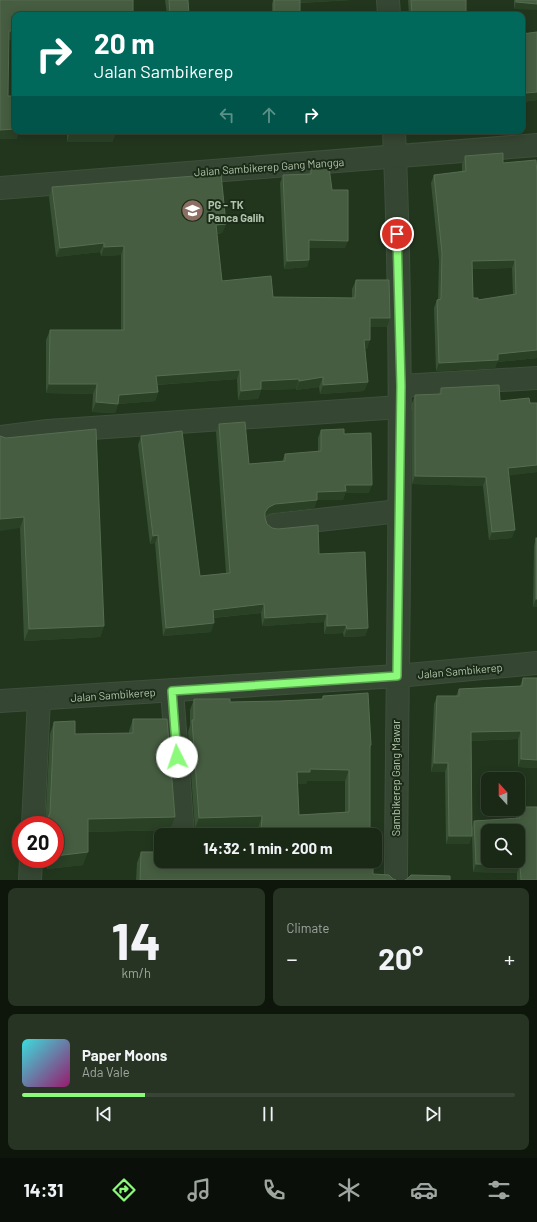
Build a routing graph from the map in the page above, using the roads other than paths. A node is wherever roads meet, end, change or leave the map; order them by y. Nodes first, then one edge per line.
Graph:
1 (388, 0) edge
2 (389, 12) edge
3 (394, 134) edge
4 (537, 145) edge
5 (395, 158) junction
6 (0, 188) edge
7 (537, 378) edge
8 (400, 397) junction
9 (0, 437) edge
10 (399, 512) junction
11 (274, 525) dead end
12 (537, 663) edge
13 (397, 676) junction
14 (172, 691) junction
15 (39, 699) junction
16 (0, 701) edge
17 (33, 816) edge
18 (182, 828) edge
19 (31, 868) edge
20 (30, 880) edge
21 (396, 880) edge

1 - 2 street
3 - 5 street, Sambikerep Gang Mawar
4 - 5 street, Jalan Sambikerep Gang Mangga
5 - 6 street, Jalan Sambikerep Gang Mangga
5 - 8 street, Sambikerep Gang Mawar
7 - 8 street
8 - 9 street
8 - 10 street, Sambikerep Gang Mawar
10 - 11 street
10 - 13 street, Sambikerep Gang Mawar
12 - 13 street, Jalan Sambikerep
13 - 14 street, Jalan Sambikerep
13 - 21 street, Sambikerep Gang Mawar
14 - 15 street, Jalan Sambikerep
14 - 18 street
15 - 16 street, Jalan Sambikerep
15 - 17 street
19 - 20 street

